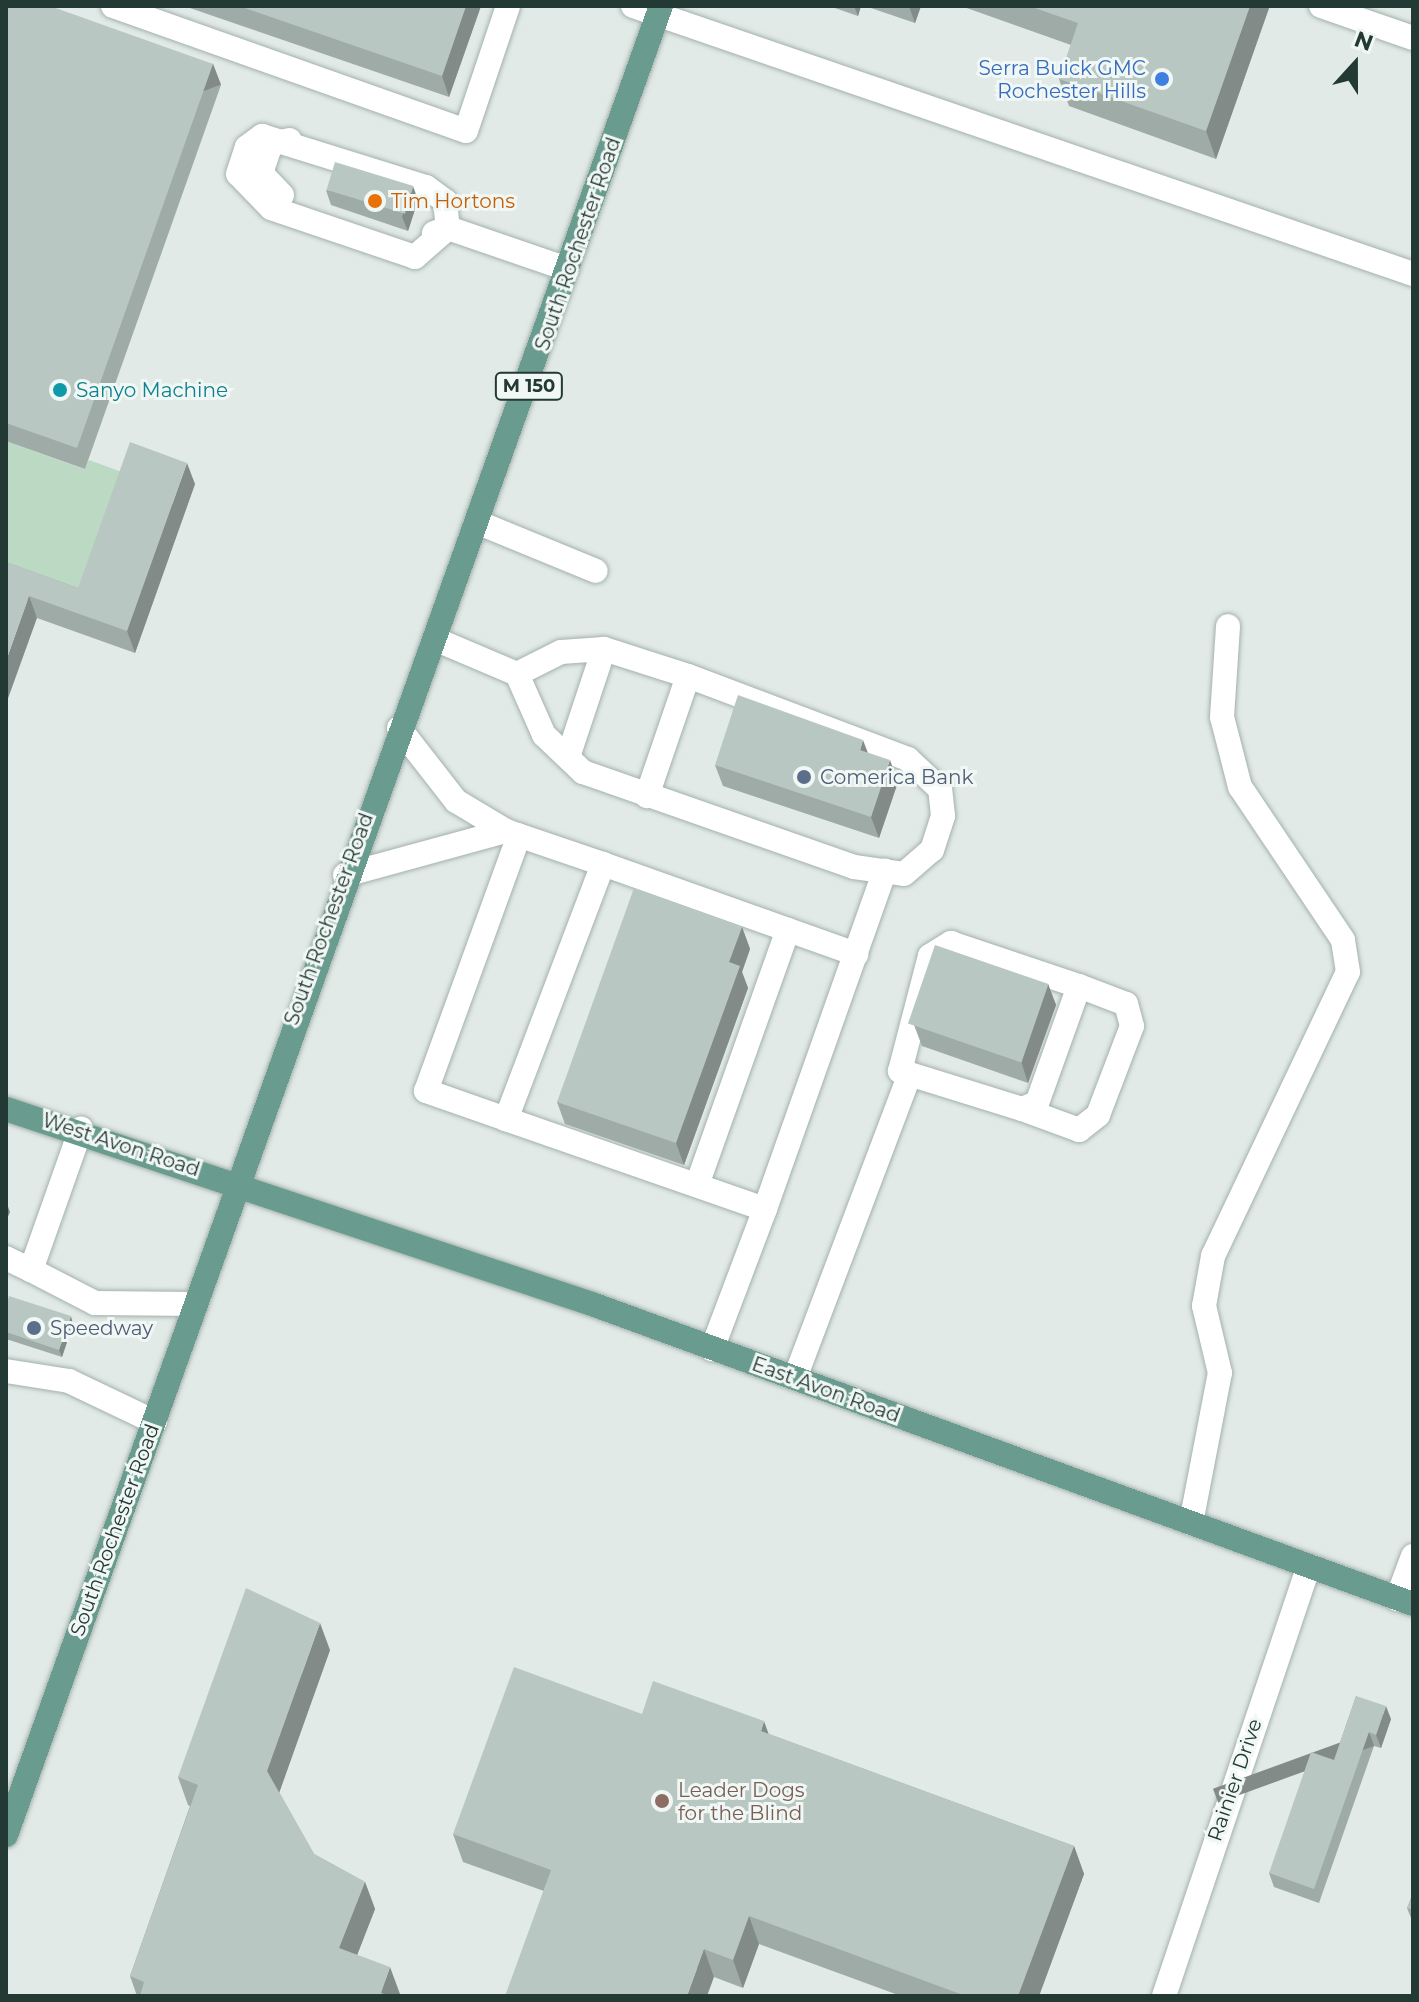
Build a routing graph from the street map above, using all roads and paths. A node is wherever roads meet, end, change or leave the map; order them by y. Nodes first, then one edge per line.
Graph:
1 (113, 6) edge
2 (508, 6) edge
3 (633, 6) edge
4 (1321, 6) edge
5 (660, 10) edge
6 (1413, 38) edge
7 (448, 228) junction
8 (567, 269) junction
9 (1413, 274) edge
10 (479, 523) junction
11 (596, 571) dead end
12 (1228, 626) dead end
13 (437, 640) junction
14 (604, 649) junction
15 (517, 674) junction
16 (688, 676) junction
17 (399, 728) junction
18 (568, 757) junction
19 (647, 796) junction
20 (512, 833) junction
21 (603, 864) junction
22 (885, 871) junction
23 (345, 875) junction
24 (788, 930) junction
25 (856, 954) junction
26 (1079, 986) junction
27 (909, 1076) junction
28 (6, 1109) edge
29 (1022, 1109) junction
30 (506, 1119) junction
31 (81, 1129) junction
32 (236, 1184) junction
33 (697, 1185) junction
34 (765, 1209) junction
35 (6, 1258) edge
36 (31, 1270) junction
37 (195, 1304) junction
38 (712, 1349) junction
39 (6, 1371) edge
40 (795, 1378) junction
41 (155, 1422) junction
42 (1191, 1523) junction
43 (1413, 1556) edge
44 (1309, 1566) junction
45 (1405, 1601) edge
46 (9, 1819) edge
47 (1164, 1996) edge

1 - 2 street
3 - 5 street
4 - 6 street
5 - 8 main road, South Rochester Road / M 150
5 - 9 street
7 - 7 street
7 - 8 street
8 - 10 main road, South Rochester Road / M 150
10 - 11 street
10 - 13 main road, South Rochester Road / M 150
12 - 42 street
13 - 15 street
13 - 17 main road, South Rochester Road / M 150
14 - 15 street
14 - 16 street
14 - 18 street
15 - 18 street
16 - 19 street
16 - 22 street
17 - 20 street
17 - 23 main road, South Rochester Road / M 150
18 - 19 street
19 - 22 street
20 - 21 street
20 - 23 street
20 - 30 street
21 - 24 street
21 - 30 street
22 - 25 street
23 - 32 main road, South Rochester Road / M 150
24 - 25 street
24 - 33 street
25 - 34 street
26 - 27 street
26 - 29 street
26 - 29 street
27 - 29 street
27 - 40 street
28 - 31 main road, West Avon Road
30 - 33 street
31 - 32 main road, West Avon Road
31 - 36 street
32 - 37 main road, South Rochester Road / M 150
32 - 38 main road, East Avon Road
33 - 34 street
34 - 38 street
35 - 36 street
36 - 37 street
37 - 41 main road, South Rochester Road / M 150
38 - 40 main road, East Avon Road
39 - 41 street
40 - 42 main road, East Avon Road
41 - 46 main road, South Rochester Road / M 150
42 - 44 main road, East Avon Road
43 - 45 street
44 - 45 main road, East Avon Road
44 - 47 street, Rainier Drive

